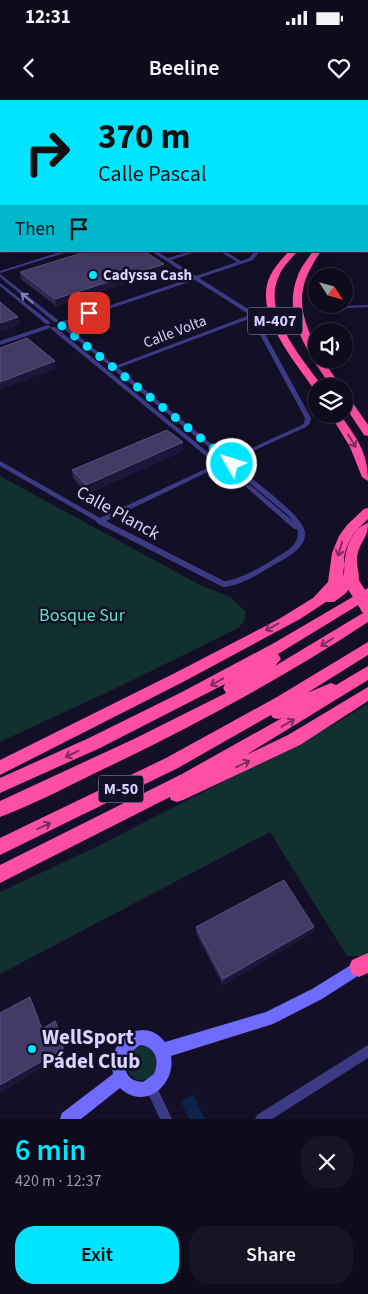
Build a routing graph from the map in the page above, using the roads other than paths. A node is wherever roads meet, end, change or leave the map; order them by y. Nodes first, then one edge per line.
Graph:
1 (57, 252) edge
2 (66, 252) edge
3 (155, 252) edge
4 (194, 252) edge
5 (223, 252) edge
6 (257, 252) edge
7 (293, 252) edge
8 (316, 252) edge
9 (323, 252) edge
10 (168, 260) junction
11 (240, 262) junction
12 (0, 272) edge
13 (194, 278) junction
14 (0, 284) edge
15 (368, 305) edge
16 (353, 307) edge
17 (252, 316) junction
18 (60, 323) junction
19 (50, 326) junction
20 (307, 336) joint
21 (0, 343) edge
22 (114, 368) junction
23 (106, 371) junction
24 (312, 378) edge
25 (353, 411) edge
26 (341, 423) edge
27 (368, 433) edge
28 (223, 456) junction
29 (0, 463) edge
30 (215, 463) junction
31 (229, 464) junction
32 (367, 474) edge
33 (368, 485) edge
34 (368, 512) edge
35 (99, 520) junction
36 (368, 527) edge
37 (352, 580) junction
38 (368, 593) edge
39 (368, 608) edge
40 (336, 614) junction
41 (368, 615) edge
42 (292, 617) junction
43 (368, 648) edge
44 (368, 670) edge
45 (368, 693) edge
46 (240, 726) junction
47 (158, 735) junction
48 (0, 768) edge
49 (0, 786) edge
50 (0, 809) edge
51 (118, 817) junction
52 (0, 847) edge
53 (0, 874) edge
54 (363, 965) edge
55 (368, 1050) edge
56 (162, 1051) junction
57 (121, 1078) junction
58 (151, 1087) junction
59 (83, 1114) edge
60 (68, 1119) edge
61 (166, 1119) edge
62 (261, 1119) edge

1 - 12 street
2 - 12 street
3 - 10 street
4 - 10 street
5 - 11 street
6 - 11 street
7 - 24 highway, M-407
8 - 20 highway, M-407
9 - 20 highway, M-407
10 - 13 street
11 - 13 street
18 -> 12 street
13 - 17 street
13 - 18 street
14 - 19 street
15 - 16 street
17 - 22 street, Calle Volta
17 - 31 street
18 - 19 street
18 - 22 street
19 - 21 street
19 - 23 street
22 - 23 street, Calle Volta
22 - 28 street
23 - 30 street
25 - 27 highway
26 -> 32 highway
28 - 30 street
28 - 31 street
29 - 35 street, Calle Planck
30 - 31 street
30 - 35 street
31 - 35 street, Calle Planck
32 - 33 highway
34 -> 42 highway
36 - 37 highway
37 - 39 highway, bridge
37 - 42 highway
38 - 40 highway
40 - 47 highway
40 -> 49 highway
41 -> 47 highway, M-50
42 -> 48 highway
43 - 46 highway, M-50
44 - 46 highway
51 -> 44 highway
51 -> 45 highway
52 -> 46 highway, M-50
47 - 50 highway, M-50
51 - 53 highway
54 - 56 street
55 - 62 street
56 - 57 street
56 - 58 street
57 - 58 street
57 - 59 street
58 - 61 street
59 - 60 street

